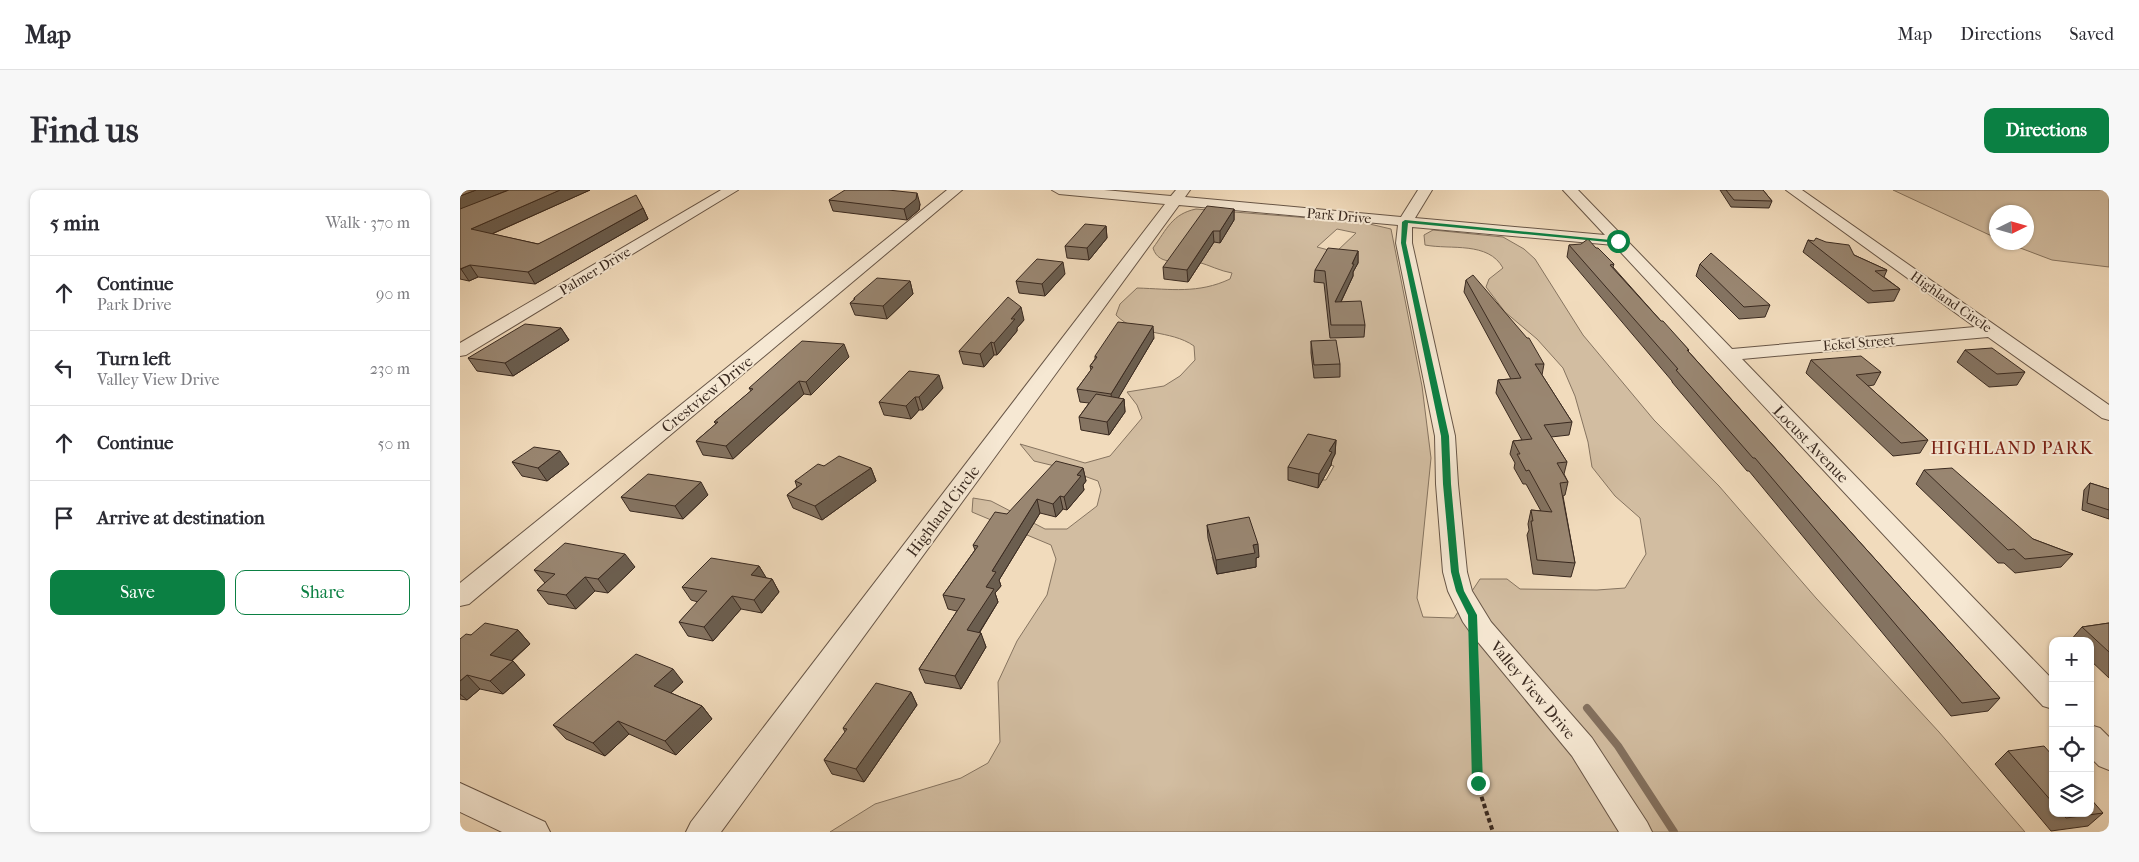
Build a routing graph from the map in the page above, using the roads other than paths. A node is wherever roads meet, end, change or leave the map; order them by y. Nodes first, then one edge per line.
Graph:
1 (731, 190) edge
2 (954, 190) edge
3 (1059, 190) edge
4 (1425, 190) edge
5 (1570, 190) edge
6 (1793, 190) edge
7 (1179, 196) edge
8 (1405, 222) junction
9 (1618, 241) junction
10 (1993, 331) junction
11 (460, 351) edge
12 (1725, 355) junction
13 (2109, 414) edge
14 (460, 597) edge
15 (2049, 694) edge
16 (2094, 741) edge
17 (2109, 757) edge
18 (460, 796) edge
19 (534, 832) edge
20 (702, 832) edge
21 (1636, 832) edge

1 - 11 street, Palmer Drive
2 - 14 street, Crestview Drive
3 - 7 street, Park Drive
4 - 8 street, Valley View Drive
5 - 9 street, Locust Avenue
6 - 10 street, Highland Circle
7 - 8 street, Park Drive
7 - 20 street, Highland Circle
8 - 9 street, Park Drive
8 - 21 street, Valley View Drive
9 - 12 street, Locust Avenue
10 - 12 street, Eckel Street
10 - 13 street, Highland Circle
12 - 15 street, Locust Avenue
16 - 17 street
18 - 19 street

